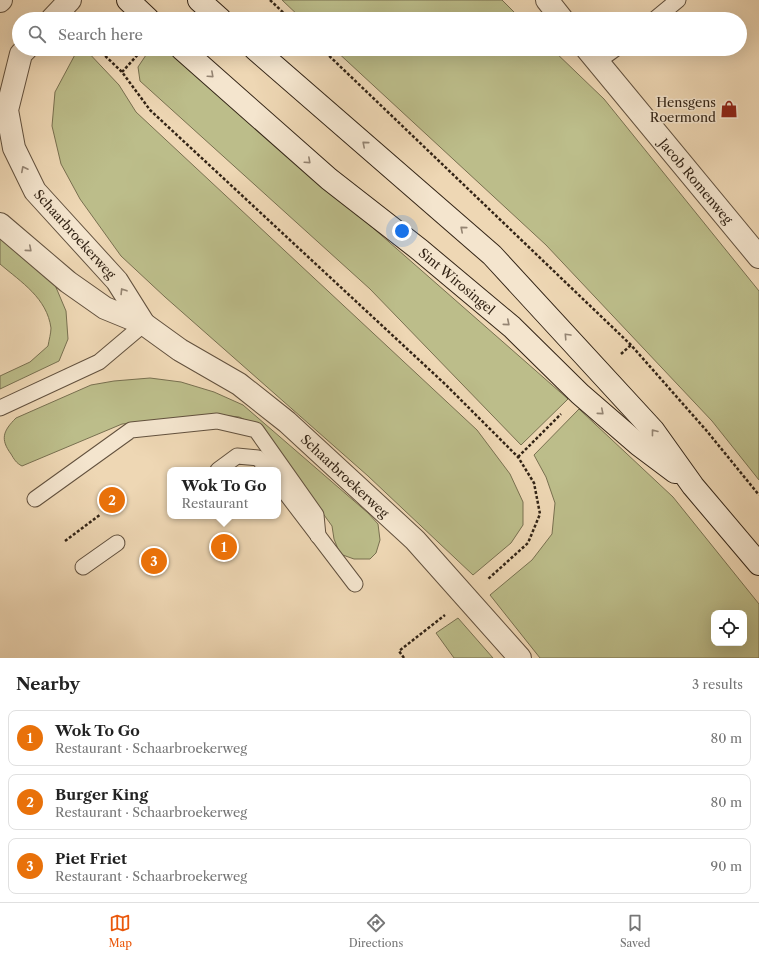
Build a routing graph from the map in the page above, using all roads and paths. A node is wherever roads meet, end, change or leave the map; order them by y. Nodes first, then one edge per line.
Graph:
1 (70, 0) edge
2 (128, 0) edge
3 (199, 0) edge
4 (270, 0) edge
5 (547, 0) edge
6 (678, 0) edge
7 (59, 12) edge
8 (141, 12) edge
9 (212, 12) edge
10 (283, 12) edge
11 (556, 12) edge
12 (663, 12) edge
13 (20, 56) edge
14 (105, 56) edge
15 (137, 56) edge
16 (190, 56) edge
17 (263, 56) edge
18 (329, 56) edge
19 (592, 56) edge
20 (122, 72) junction
21 (0, 224) edge
22 (759, 258) edge
23 (144, 324) junction
24 (0, 408) edge
25 (222, 467) edge
26 (266, 467) edge
27 (693, 486) junction
28 (281, 487) edge
29 (759, 495) edge
30 (35, 499) dead end
31 (101, 514) dead end
32 (318, 536) junction
33 (65, 541) dead end
34 (117, 543) dead end
35 (759, 564) edge
36 (83, 567) dead end
37 (355, 584) dead end
38 (467, 597) junction
39 (404, 658) edge
40 (520, 658) edge

1 - 7 main road
2 - 8 main road
3 - 9 main road
4 - 10 path
5 - 11 main road
6 - 12 lane
23 -> 13 main road, Schaarbroekerweg
14 - 20 path
15 - 20 path
16 -> 27 main road, Sint Wirosingel
27 -> 17 main road, Sint Wirosingel
18 - 29 path
19 - 22 main road, Jacob Romenweg
20 - 38 path
21 -> 23 main road, Schaarbroekerweg
23 - 24 lane
23 - 38 main road, Schaarbroekerweg
25 - 26 lane
27 - 35 main road, Sint Wirosingel
28 - 32 lane
30 - 32 lane
31 - 33 path
32 - 37 lane
34 - 36 lane
38 - 39 path
38 - 40 main road, Schaarbroekerweg

